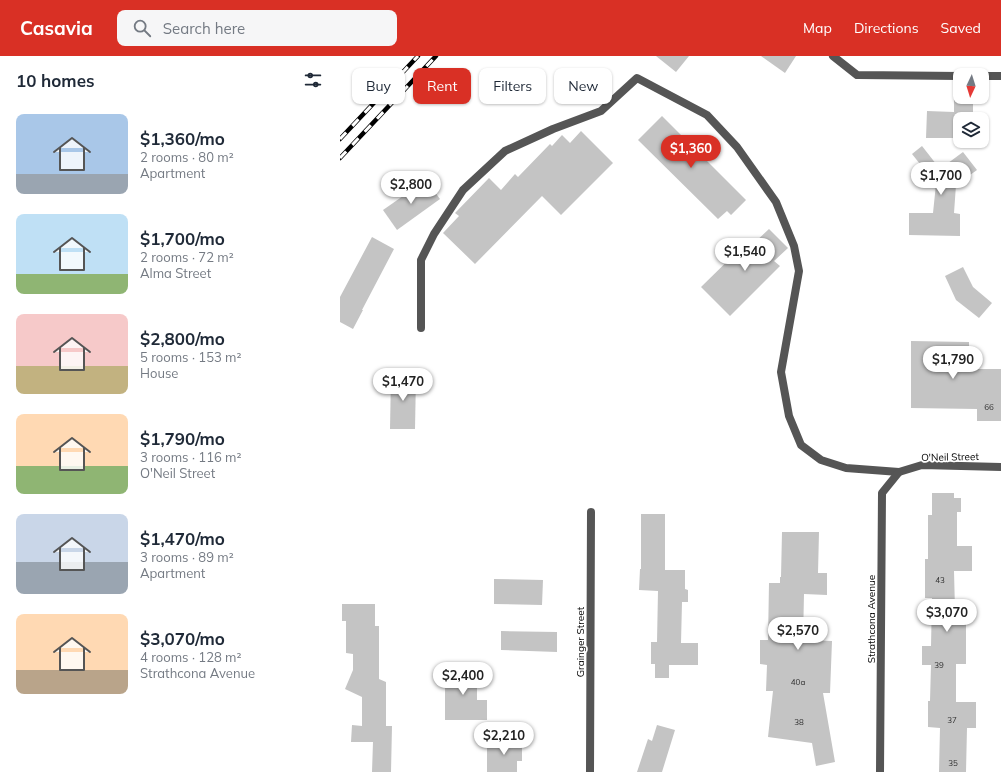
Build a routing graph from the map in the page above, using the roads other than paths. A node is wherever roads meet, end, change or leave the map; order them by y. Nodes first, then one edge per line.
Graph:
1 (833, 56) edge
2 (953, 76) edge
3 (989, 76) edge
4 (1001, 76) edge
5 (422, 328) dead end
6 (1001, 467) edge
7 (899, 472) junction
8 (591, 512) dead end
9 (590, 772) edge
10 (880, 772) edge

1 - 2 street
3 - 4 street
5 - 7 street, O'Neil Street
6 - 7 street, O'Neil Street
7 - 10 street, Strathcona Avenue
8 - 9 street, Grainger Street

